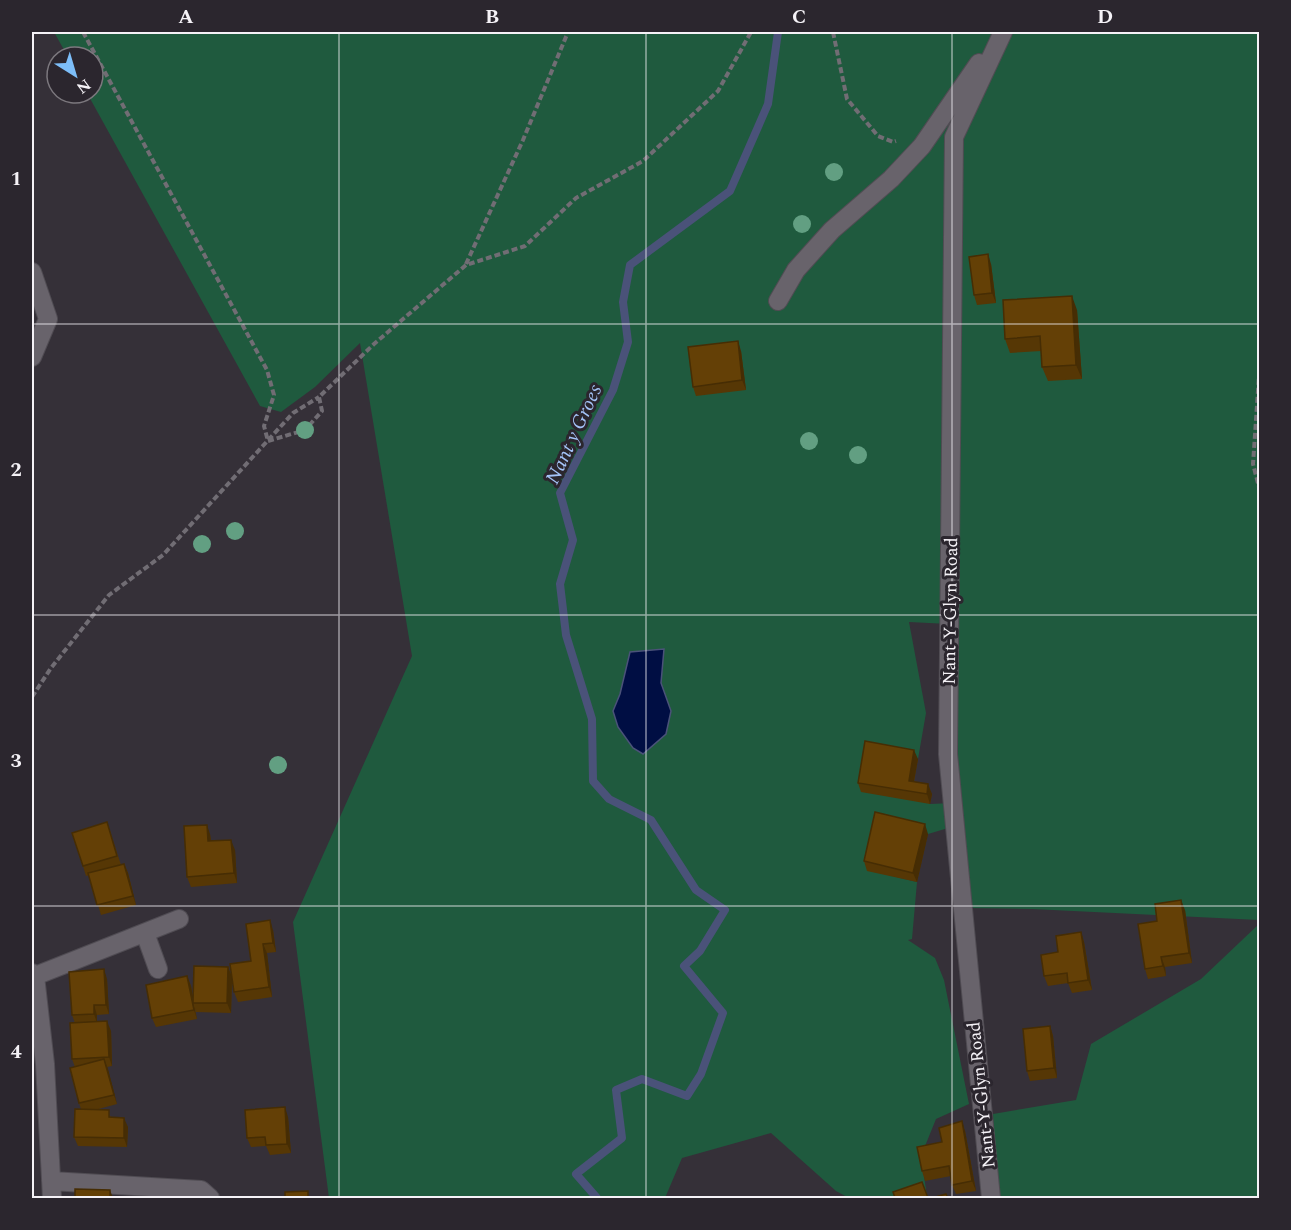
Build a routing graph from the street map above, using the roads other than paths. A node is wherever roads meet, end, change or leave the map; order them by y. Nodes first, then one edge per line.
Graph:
1 (1002, 32) edge
2 (32, 272) edge
3 (778, 301) dead end
4 (32, 357) edge
5 (179, 920) dead end
6 (145, 933) junction
7 (158, 969) dead end
8 (33, 975) edge
9 (39, 1077) edge
10 (51, 1190) edge
11 (210, 1198) edge
12 (991, 1198) edge

1 - 3 street
1 - 12 street, Nant-Y-Glyn Road
2 - 4 street
5 - 6 street
6 - 7 street
6 - 8 street
8 - 9 street
9 - 10 street
10 - 11 street

